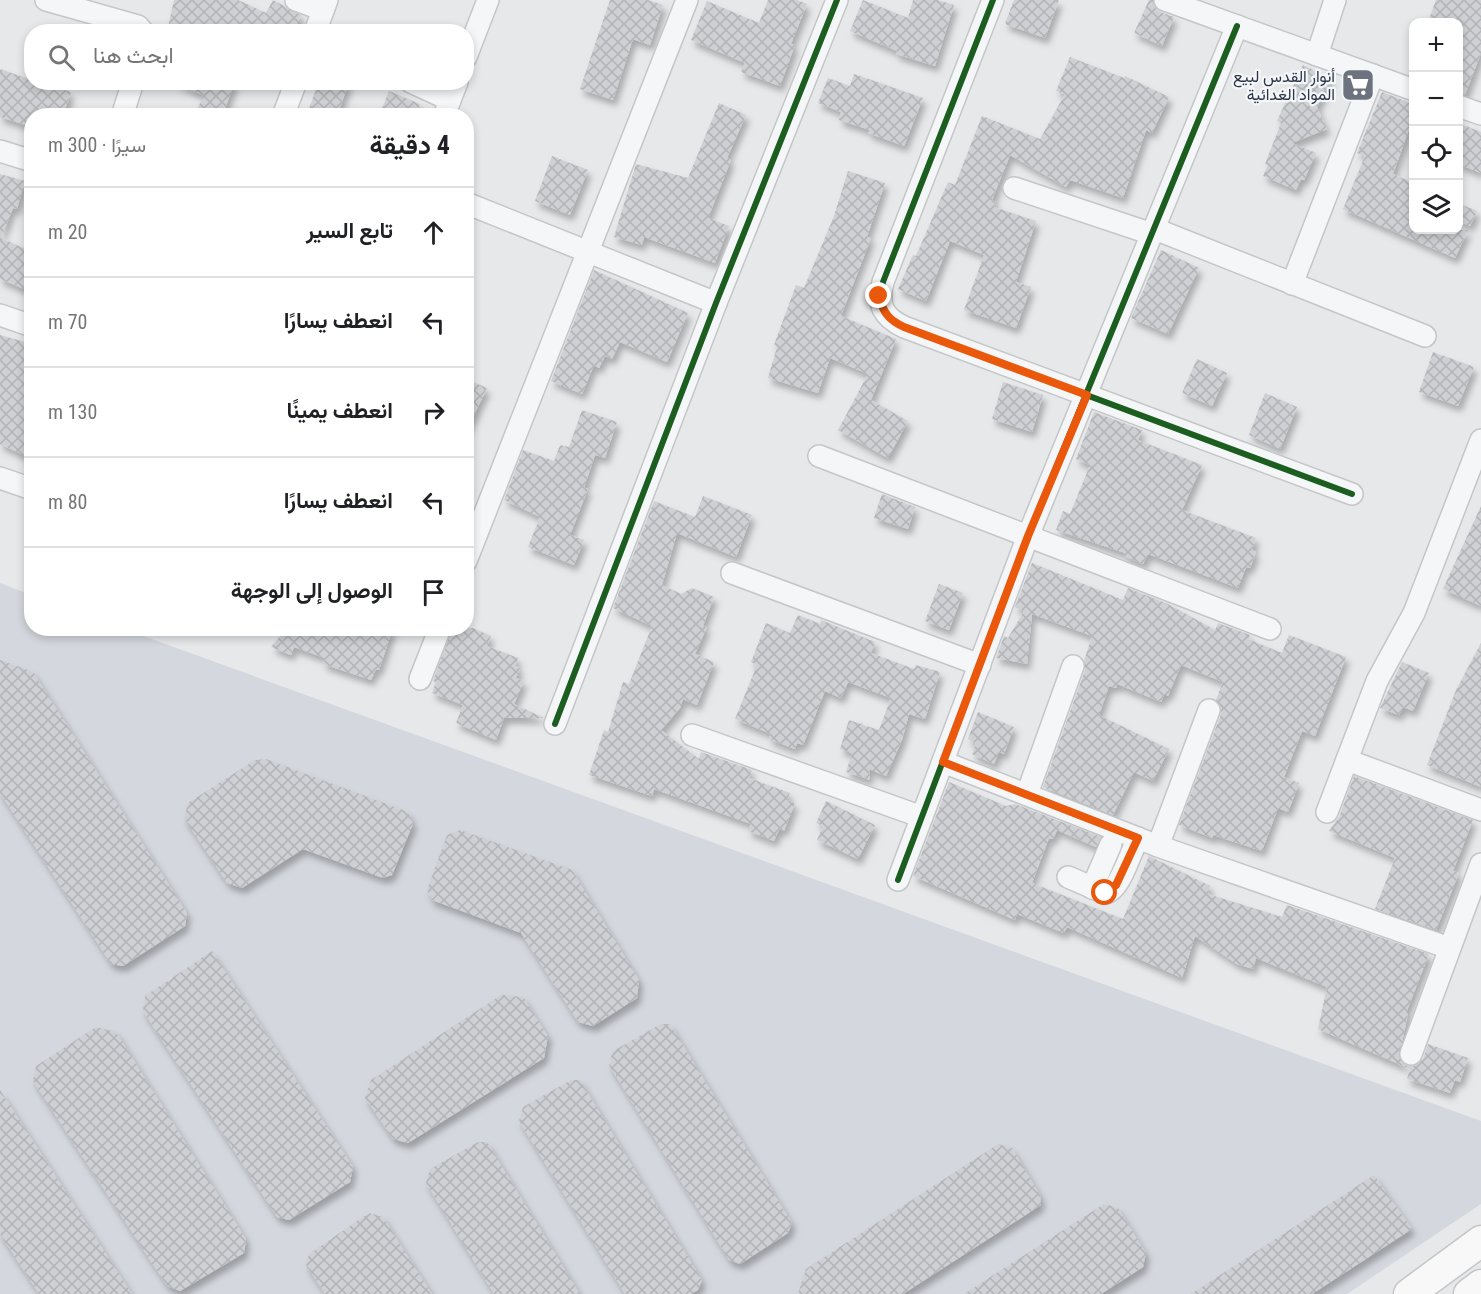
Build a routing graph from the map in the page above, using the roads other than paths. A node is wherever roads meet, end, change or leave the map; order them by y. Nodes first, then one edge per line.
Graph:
1 (46, 0) edge
2 (296, 0) edge
3 (488, 0) edge
4 (687, 0) edge
5 (837, 0) edge
6 (993, 0) edge
7 (1165, 0) edge
8 (1335, 0) edge
9 (325, 5) edge
10 (131, 24) edge
11 (318, 24) edge
12 (1238, 26) junction
13 (474, 36) edge
14 (1317, 55) junction
15 (1373, 75) junction
16 (1409, 88) edge
17 (130, 90) edge
18 (293, 90) edge
19 (429, 90) edge
20 (450, 99) edge
21 (125, 108) edge
22 (286, 108) edge
23 (1463, 108) edge
24 (1481, 113) edge
25 (0, 151) edge
26 (24, 158) edge
27 (1014, 188) dead end
28 (474, 205) edge
29 (1154, 231) junction
30 (589, 252) junction
31 (1293, 284) junction
32 (716, 303) junction
33 (0, 315) edge
34 (24, 323) edge
35 (1425, 336) dead end
36 (1087, 395) junction
37 (1481, 440) edge
38 (819, 456) dead end
39 (0, 478) edge
40 (24, 486) edge
41 (1352, 494) dead end
42 (1028, 536) junction
43 (474, 541) edge
44 (732, 573) dead end
45 (1270, 629) dead end
46 (437, 636) edge
47 (980, 664) junction
48 (1073, 666) dead end
49 (420, 680) dead end
50 (1209, 710) dead end
51 (555, 724) dead end
52 (692, 735) dead end
53 (1347, 760) junction
54 (943, 762) junction
55 (1027, 794) junction
56 (1481, 810) edge
57 (1327, 812) dead end
58 (922, 817) junction
59 (1138, 838) junction
60 (1111, 844) dead end
61 (1158, 846) junction
62 (1481, 864) edge
63 (1068, 877) dead end
64 (898, 880) dead end
65 (1092, 888) junction
66 (1449, 948) junction
67 (1410, 1054) dead end
68 (1481, 1241) edge
69 (1481, 1285) edge
70 (1409, 1294) edge
71 (1468, 1294) edge

1 - 10 street
2 - 9 street
3 - 13 street
4 - 30 street
5 - 32 street
6 - 36 street
7 - 12 street
8 - 14 street
9 - 11 street
12 - 14 street
12 - 29 street
14 - 15 street
15 - 16 street
15 - 31 street
17 - 21 street
18 - 22 street
19 - 20 street
23 - 24 street
25 - 26 street
27 - 29 street
28 - 30 street
29 - 31 street
29 - 36 street
30 - 32 street
30 - 43 street
31 - 35 street
32 - 51 street
33 - 34 street
36 - 41 street
36 - 42 street
37 - 53 street
38 - 42 street
39 - 40 street
42 - 45 street
42 - 47 street
44 - 47 street
46 - 49 street
47 - 54 street
48 - 55 street
50 - 61 street
52 - 58 street
53 - 56 street
53 - 57 street
54 - 55 street
54 - 58 street
55 - 59 street
58 - 64 street
59 - 61 street
59 - 65 street
60 - 65 street
61 - 66 street
62 - 66 street
63 - 65 street
66 - 67 street
68 - 70 street
69 - 71 street

